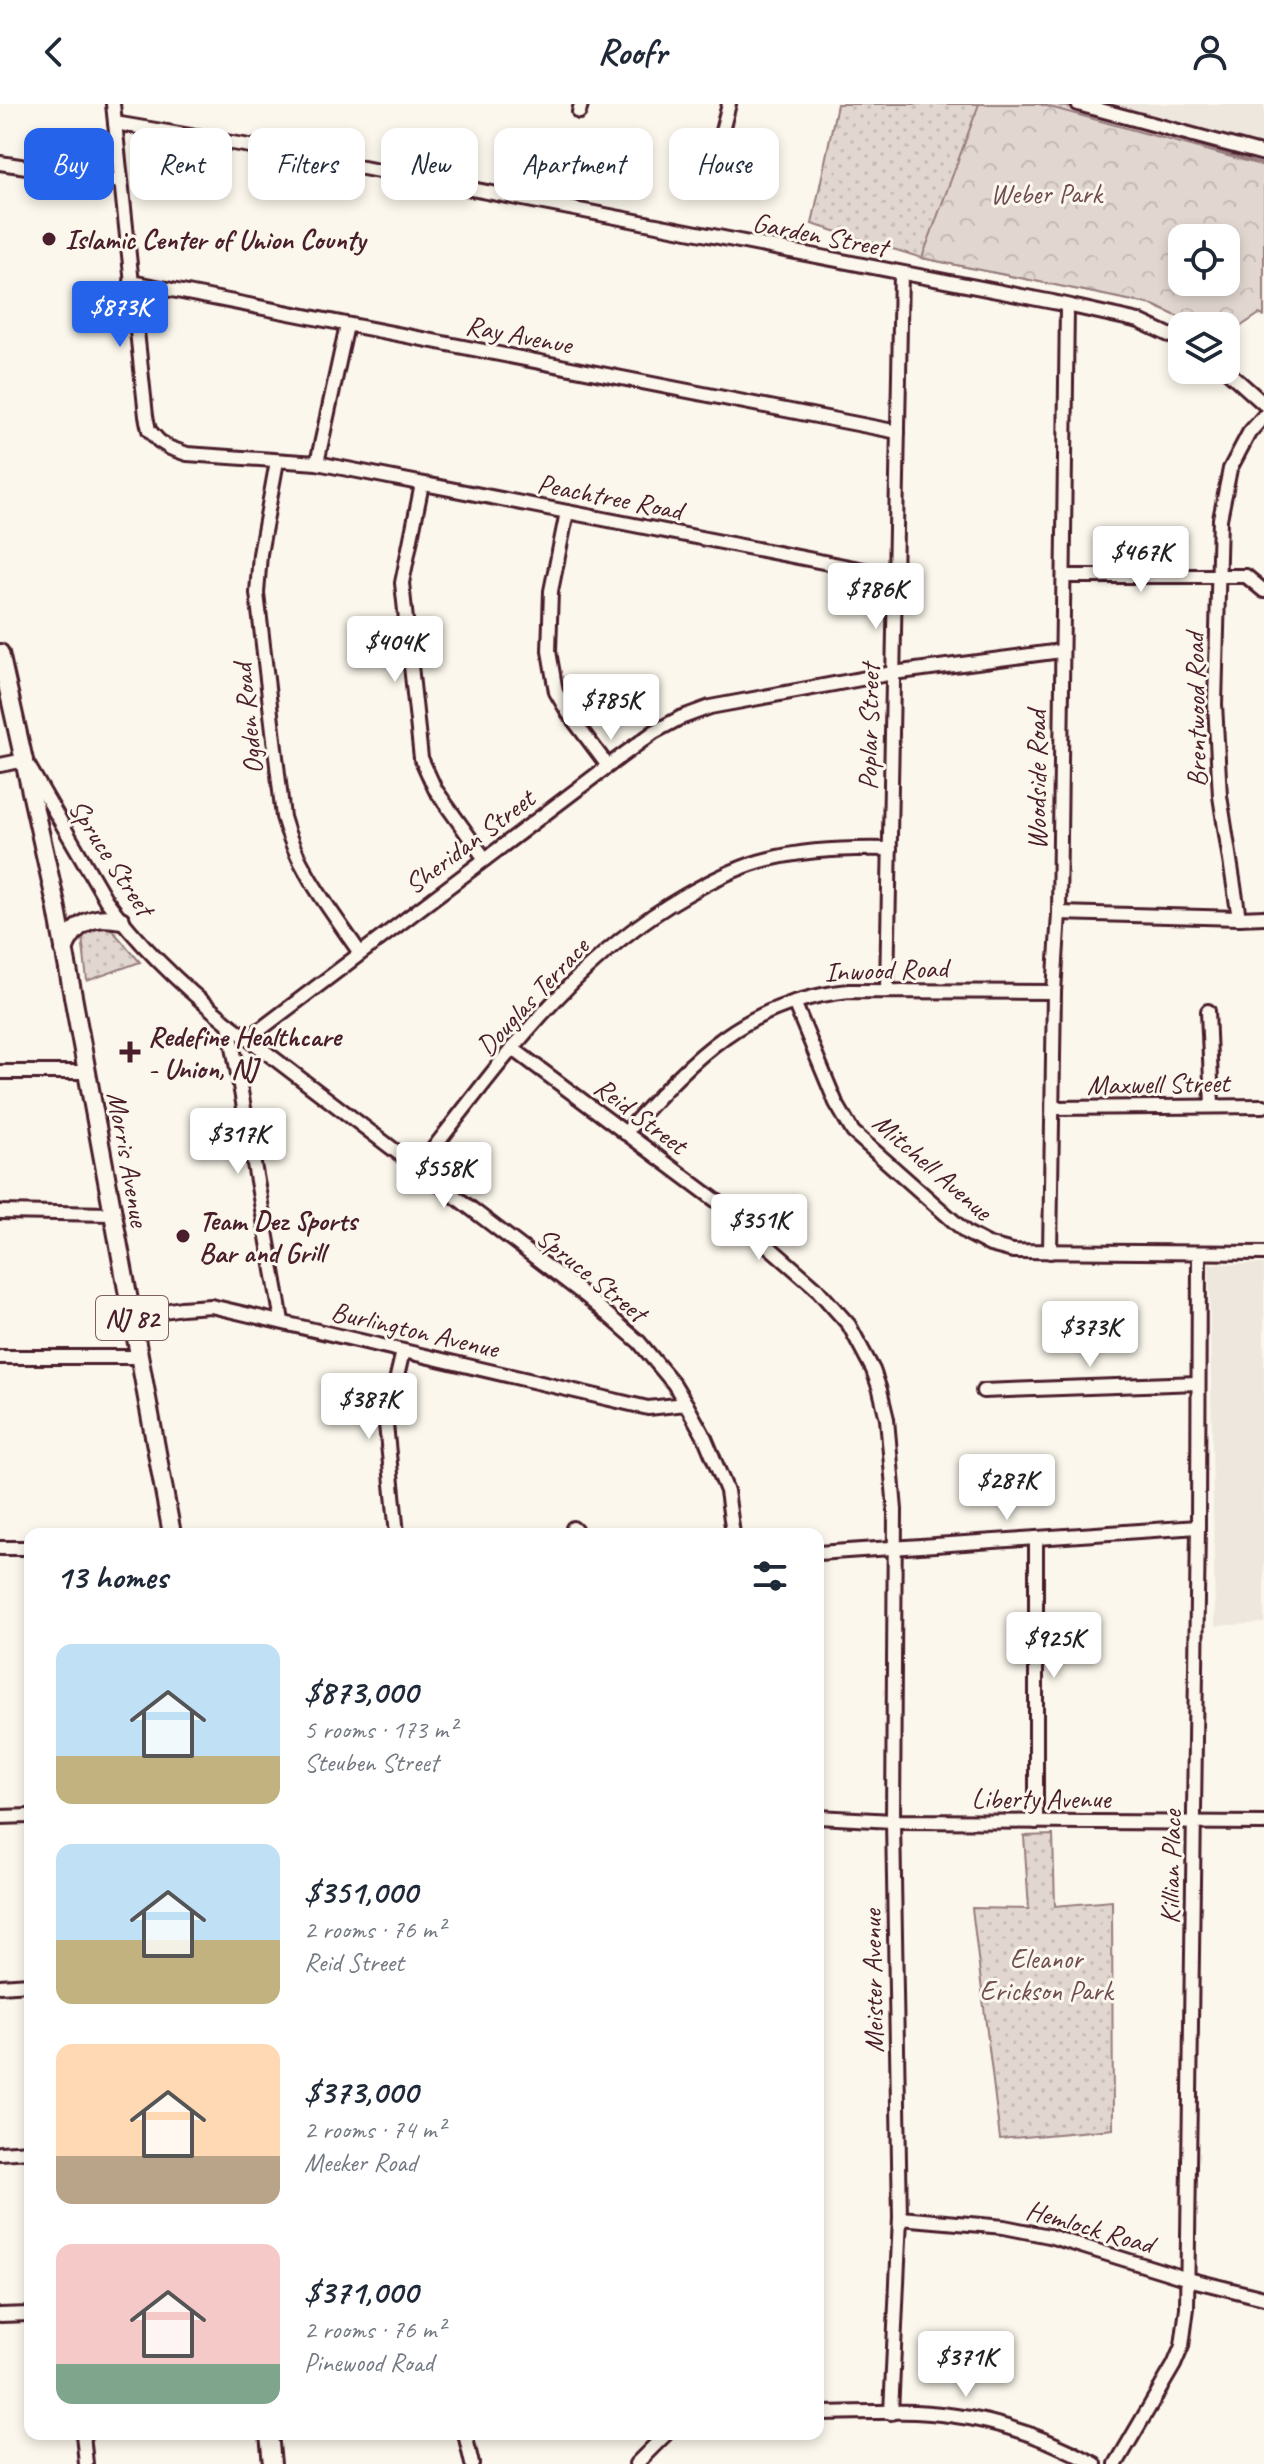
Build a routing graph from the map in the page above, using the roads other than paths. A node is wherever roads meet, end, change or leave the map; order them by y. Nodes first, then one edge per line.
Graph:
1 (113, 104) edge
2 (729, 104) edge
3 (1078, 104) edge
4 (115, 123) junction
5 (723, 128) edge
6 (1264, 154) edge
7 (0, 163) edge
8 (120, 181) junction
9 (901, 273) junction
10 (131, 282) junction
11 (1067, 307) junction
12 (347, 325) junction
13 (1168, 334) edge
14 (1240, 383) edge
15 (1264, 404) edge
16 (1264, 416) edge
17 (898, 432) junction
18 (277, 461) junction
19 (317, 463) junction
20 (422, 484) junction
21 (567, 512) junction
22 (895, 576) junction
23 (1064, 576) junction
24 (1219, 577) junction
25 (1264, 591) edge
26 (1061, 651) junction
27 (0, 653) edge
28 (893, 673) junction
29 (25, 760) junction
30 (0, 765) edge
31 (608, 766) junction
32 (890, 849) junction
33 (485, 859) junction
34 (1059, 913) junction
35 (1264, 917) edge
36 (1239, 918) junction
37 (121, 920) junction
38 (64, 950) junction
39 (360, 953) junction
40 (887, 989) junction
41 (1054, 992) junction
42 (794, 1002) junction
43 (1208, 1011) dead end
44 (229, 1024) junction
45 (249, 1038) junction
46 (512, 1048) junction
47 (6, 1072) edge
48 (87, 1072) junction
49 (1212, 1105) junction
50 (1264, 1106) edge
51 (1053, 1108) junction
52 (625, 1133) junction
53 (419, 1167) junction
54 (0, 1212) edge
55 (112, 1214) junction
56 (1050, 1252) junction
57 (1199, 1253) junction
58 (1264, 1253) edge
59 (132, 1317) junction
60 (282, 1321) junction
61 (403, 1351) junction
62 (0, 1357) edge
63 (140, 1357) junction
64 (1198, 1383) junction
65 (983, 1391) dead end
66 (686, 1404) junction
67 (1198, 1527) junction
68 (171, 1528) edge
69 (396, 1528) edge
70 (732, 1528) edge
71 (1036, 1538) junction
72 (0, 1548) edge
73 (24, 1548) edge
74 (893, 1549) junction
75 (824, 1553) edge
76 (24, 1816) edge
77 (0, 1817) edge
78 (824, 1817) edge
79 (893, 1821) junction
80 (1195, 1821) junction
81 (1036, 1822) junction
82 (1264, 1823) edge
83 (24, 1984) edge
84 (0, 1986) edge
85 (24, 2151) edge
86 (0, 2153) edge
87 (900, 2218) junction
88 (1188, 2279) junction
89 (1264, 2298) edge
90 (24, 2314) edge
91 (0, 2315) edge
92 (824, 2413) edge
93 (891, 2413) junction
94 (84, 2440) edge
95 (270, 2440) edge
96 (466, 2440) edge
97 (649, 2440) edge
98 (660, 2440) edge
99 (652, 2448) junction
100 (86, 2464) edge
101 (272, 2464) edge
102 (472, 2464) edge
103 (636, 2464) edge
104 (1095, 2464) edge
105 (1116, 2464) edge

1 - 4 street
2 - 5 street
3 - 6 street
4 - 8 street
4 - 9 street, Garden Street
7 - 8 street
8 - 10 street
9 - 11 street, Garden Street
9 - 17 street, Poplar Street
10 - 12 street, Ray Avenue
10 - 18 street, Peachtree Road
11 - 13 street, Garden Street
11 - 23 street, Woodside Road
12 - 17 street, Ray Avenue
12 - 19 street
14 - 15 street
16 - 24 street, Brentwood Road
17 - 22 street, Poplar Street
18 - 19 street, Peachtree Road
18 - 39 street, Ogden Road
19 - 20 street, Peachtree Road
20 - 21 street, Peachtree Road
20 - 33 street
21 - 22 street, Peachtree Road
21 - 31 street
22 - 28 street, Poplar Street
23 - 24 street
23 - 26 street, Woodside Road
24 - 25 street
24 - 36 street, Brentwood Road
26 - 28 street, Sheridan Street
26 - 34 street, Woodside Road
27 - 29 main road, Morris Avenue / NJ 82
28 - 31 street, Sheridan Street
28 - 32 street, Poplar Street
29 - 30 street
29 - 37 street, Spruce Street
29 - 38 main road, Morris Avenue / NJ 82
31 - 33 street, Sheridan Street
32 - 40 street, Poplar Street
32 - 46 street, Douglas Terrace
33 - 39 street, Sheridan Street
34 - 36 street
34 - 41 street, Woodside Road
35 - 36 street
37 - 38 main road
37 - 44 street, Spruce Street
38 - 48 main road, Morris Avenue / NJ 82
39 - 45 street, Sheridan Street
40 - 41 street, Inwood Road
40 - 42 street, Inwood Road
41 - 51 street, Woodside Road
42 - 52 street, Inwood Road
42 - 56 street, Mitchell Avenue
43 - 49 street
44 - 45 street, Spruce Street
44 - 60 street
45 - 53 street, Spruce Street
46 - 52 street, Reid Street
46 - 53 street, Douglas Terrace
47 - 48 street
48 - 55 main road, Morris Avenue / NJ 82
49 - 50 street, Maxwell Street
49 - 51 street, Maxwell Street
51 - 56 street, Woodside Road
52 - 74 street, Reid Street
53 - 66 street, Spruce Street
54 - 55 street
55 - 59 main road, Morris Avenue / NJ 82
56 - 57 street, Mitchell Avenue
57 - 58 street, Mitchell Avenue
57 - 64 street, Killian Place
59 - 60 street, Burlington Avenue
59 - 63 main road, Morris Avenue / NJ 82
60 - 61 street, Burlington Avenue
61 - 66 street, Burlington Avenue
61 - 69 street
62 - 63 street
63 - 68 main road, Morris Avenue / NJ 82
64 - 65 street
64 - 67 street, Killian Place
66 - 70 street, Spruce Street
67 - 71 street
67 - 80 street, Killian Place
71 - 74 street
71 - 81 street
72 - 73 street
74 - 75 street
74 - 79 street, Meister Avenue
76 - 77 street
78 - 79 street, Liberty Avenue
79 - 81 street, Liberty Avenue
79 - 87 street, Meister Avenue
80 - 81 street, Liberty Avenue
80 - 82 street, Liberty Avenue
80 - 88 street, Killian Place
83 - 84 street
85 - 86 street
87 - 88 street, Hemlock Road
87 - 93 street, Meister Avenue
88 - 89 street, Hemlock Road
88 - 105 street, Killian Place
90 - 91 street
92 - 93 street
93 - 104 street
94 - 100 street
95 - 101 main road
96 - 102 street
97 - 99 street
98 - 99 street
99 - 103 street

